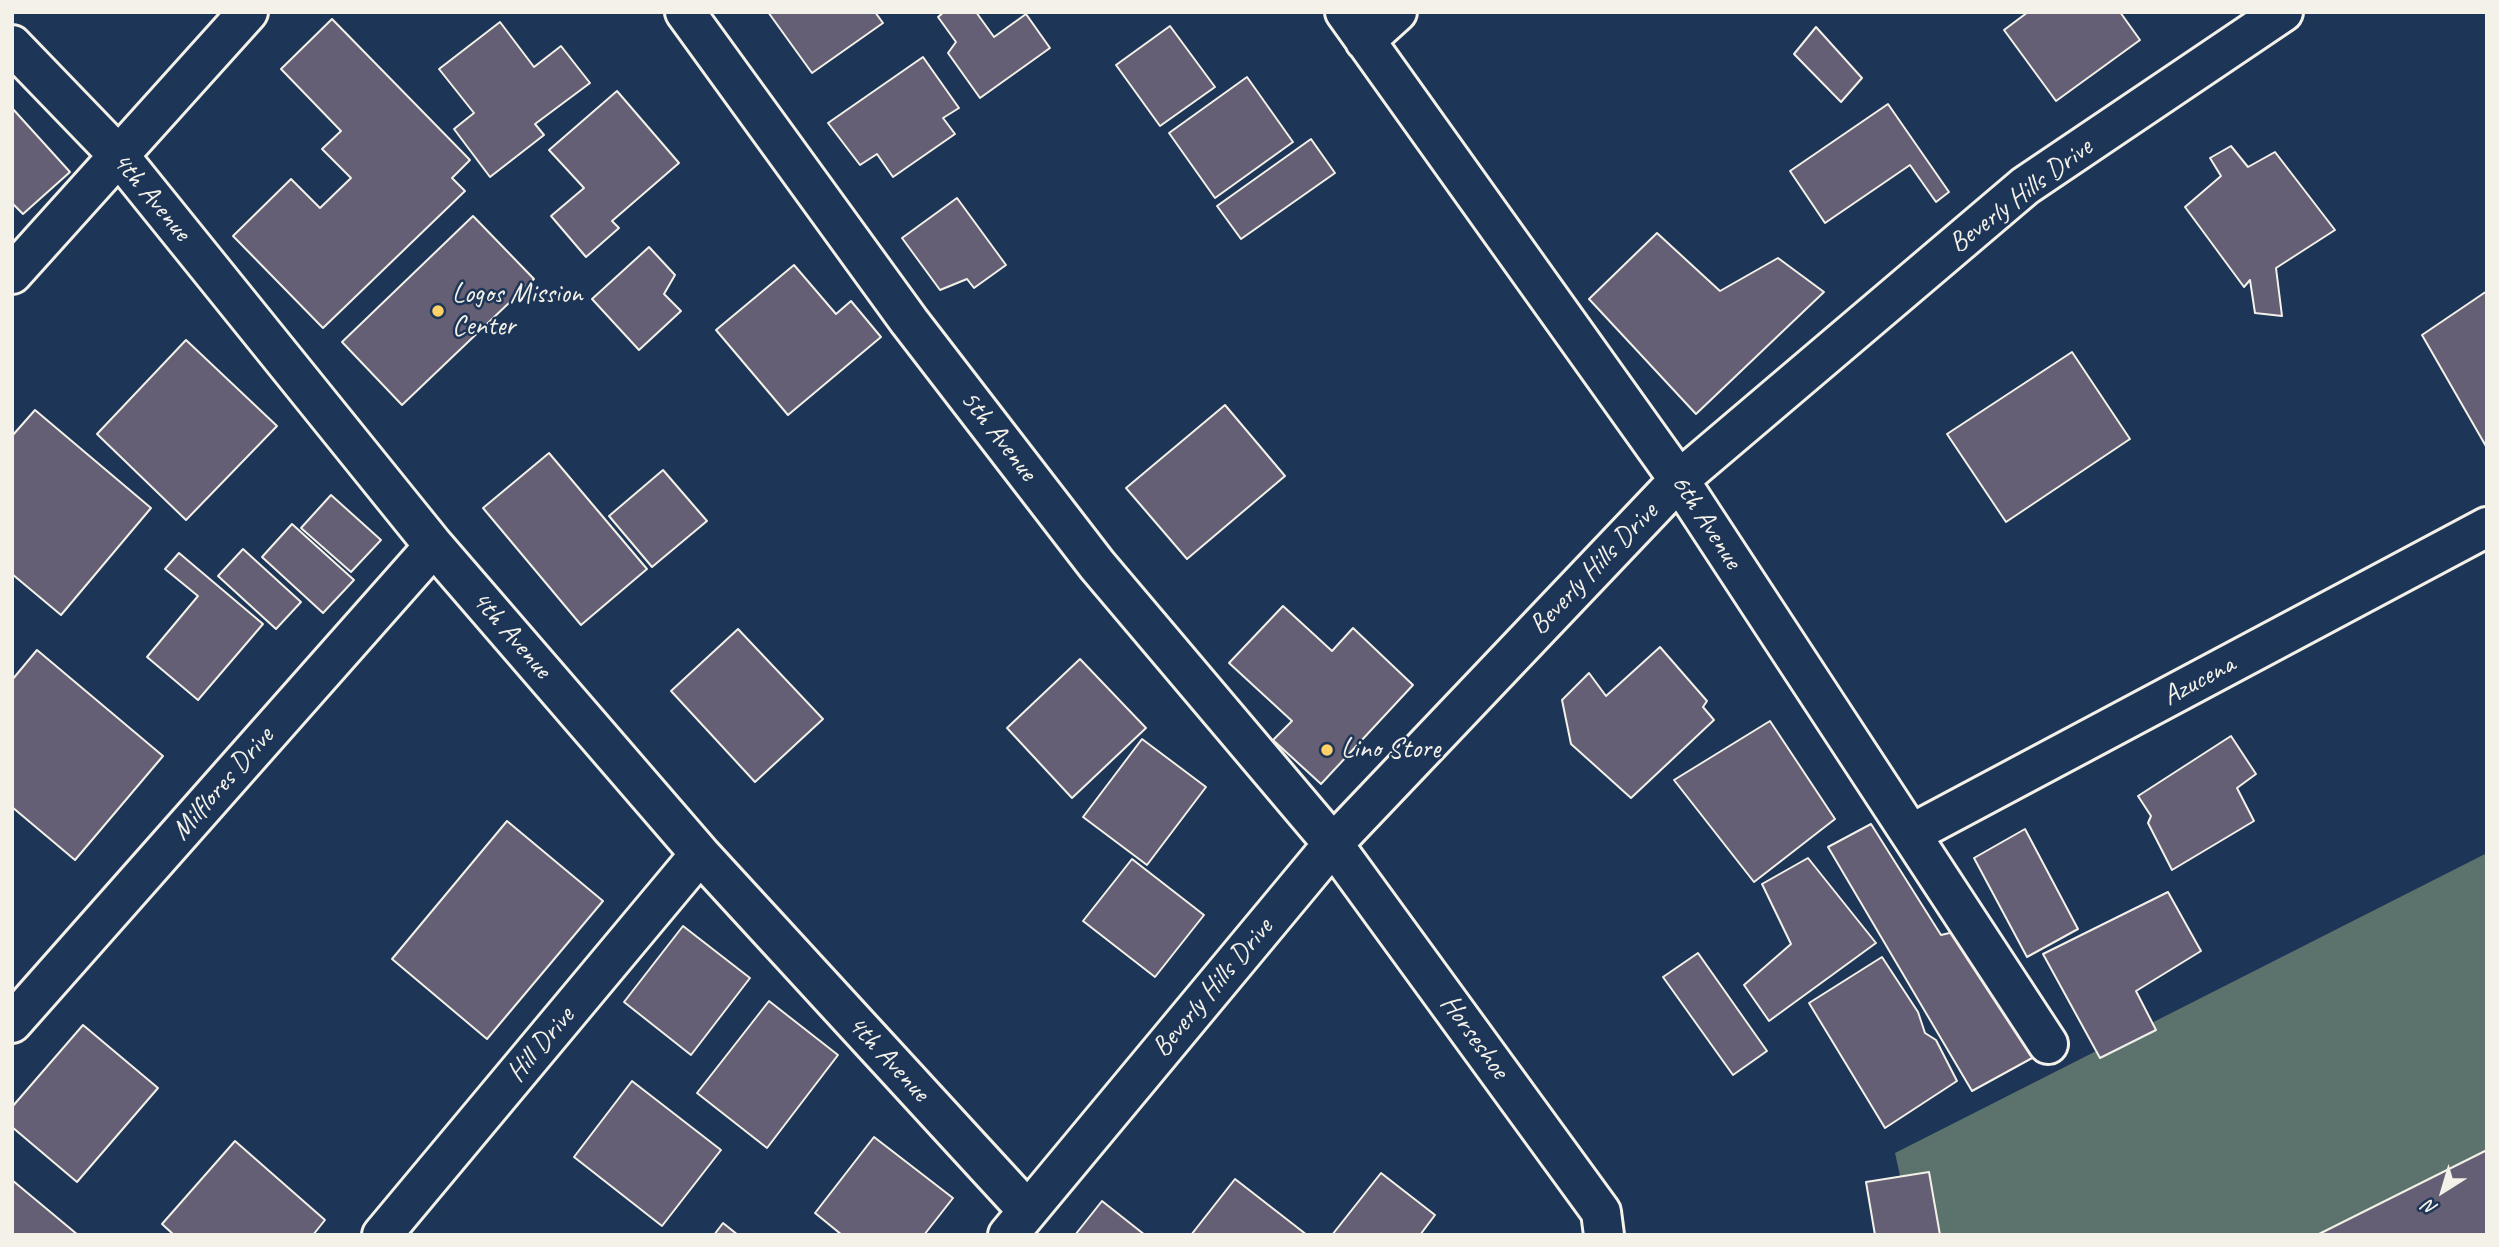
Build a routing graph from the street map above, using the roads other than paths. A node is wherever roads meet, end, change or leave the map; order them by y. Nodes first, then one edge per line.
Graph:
1 (248, 12) edge
2 (685, 12) edge
3 (1397, 12) edge
4 (2283, 12) edge
5 (1355, 26) edge
6 (12, 46) edge
7 (120, 157) junction
8 (12, 274) edge
9 (1679, 480) junction
10 (2487, 527) edge
11 (433, 546) junction
12 (1910, 834) junction
13 (1333, 845) junction
14 (700, 854) junction
15 (12, 1023) edge
16 (2048, 1044) dead end
17 (1018, 1222) edge
18 (382, 1235) edge
19 (1605, 1235) edge

1 - 7 street
2 - 13 street, 5th Avenue
3 - 5 street
4 - 9 street, Beverly Hills Drive
5 - 9 street, 6th Avenue
6 - 7 street, 4th Avenue
7 - 8 street
7 - 11 street, 4th Avenue
9 - 12 street, 6th Avenue
9 - 13 street, Beverly Hills Drive
10 - 12 street, Azucena
11 - 14 street, 4th Avenue
11 - 15 street, Milflores Drive
12 - 16 street, 6th Avenue
13 - 17 street, Beverly Hills Drive
13 - 19 street, Horseshoe
14 - 17 street, 4th Avenue
14 - 18 street, Hill Drive

